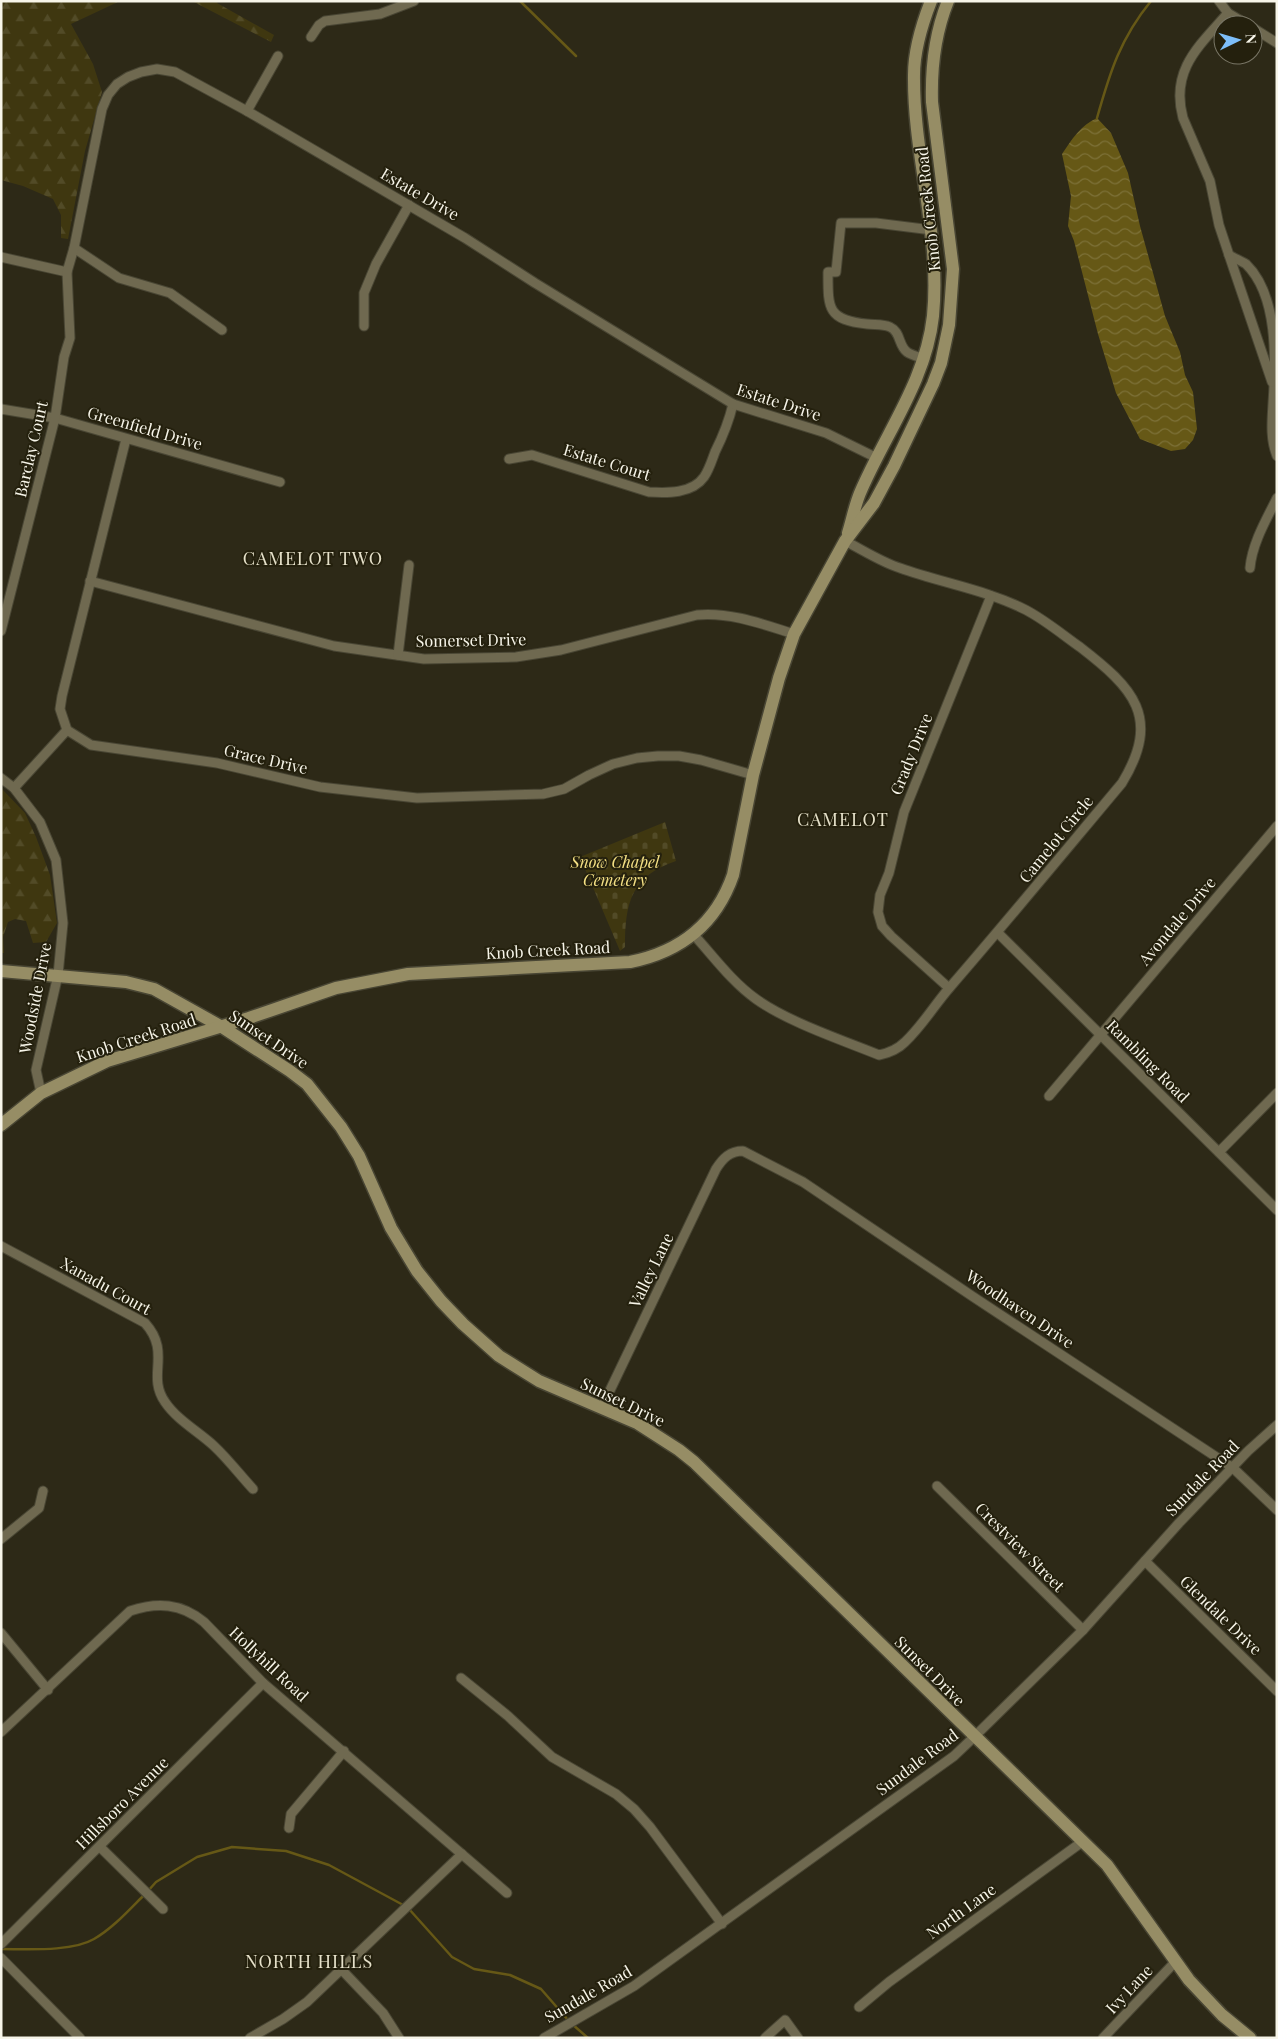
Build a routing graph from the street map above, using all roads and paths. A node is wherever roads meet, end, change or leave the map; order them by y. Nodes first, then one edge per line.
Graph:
1 (414, 1) edge
2 (931, 1) edge
3 (1219, 1) edge
4 (947, 5) edge
5 (1228, 13) junction
6 (1231, 15) edge
7 (922, 28) junction
8 (1263, 34) edge
9 (311, 37) dead end
10 (1277, 43) edge
11 (278, 56) dead end
12 (932, 66) junction
13 (247, 111) junction
14 (938, 151) junction
15 (921, 153) junction
16 (409, 205) junction
17 (948, 228) junction
18 (932, 230) junction
19 (74, 248) junction
20 (1229, 255) junction
21 (1, 257) edge
22 (67, 272) junction
23 (364, 326) dead end
24 (222, 330) dead end
25 (925, 359) junction
26 (941, 363) junction
27 (1274, 388) junction
28 (733, 404) junction
29 (1, 409) edge
30 (55, 418) junction
31 (126, 439) junction
32 (906, 442) junction
33 (1277, 456) edge
34 (877, 458) junction
35 (510, 459) dead end
36 (280, 482) dead end
37 (1277, 498) edge
38 (874, 503) junction
39 (846, 541) junction
40 (409, 565) dead end
41 (1250, 568) dead end
42 (90, 581) junction
43 (991, 596) junction
44 (1, 631) edge
45 (794, 634) junction
46 (398, 655) junction
47 (67, 730) junction
48 (753, 775) junction
49 (1, 778) edge
50 (14, 788) junction
51 (1277, 826) edge
52 (998, 933) junction
53 (694, 936) junction
54 (1, 972) edge
55 (58, 975) junction
56 (949, 988) junction
57 (222, 1027) junction
58 (1101, 1035) junction
59 (41, 1093) junction
60 (1277, 1093) edge
61 (1049, 1096) dead end
62 (1, 1125) edge
63 (735, 1151) joint
64 (1219, 1152) junction
65 (1277, 1210) edge
66 (1, 1246) edge
67 (602, 1407) junction
68 (1277, 1425) edge
69 (1234, 1468) junction
70 (937, 1486) dead end
71 (253, 1489) dead end
72 (43, 1491) dead end
73 (1277, 1510) edge
74 (1, 1539) edge
75 (1144, 1561) junction
76 (1083, 1630) junction
77 (1, 1633) edge
78 (462, 1678) dead end
79 (263, 1683) junction
80 (48, 1690) junction
81 (1277, 1691) edge
82 (1, 1732) edge
83 (974, 1737) junction
84 (344, 1751) junction
85 (289, 1828) dead end
86 (1082, 1842) junction
87 (100, 1847) junction
88 (462, 1854) junction
89 (507, 1893) dead end
90 (163, 1909) dead end
91 (722, 1924) junction
92 (1, 1944) edge
93 (1, 1958) edge
94 (1176, 1961) junction
95 (341, 1969) junction
96 (859, 2007) dead end
97 (80, 2038) edge
98 (250, 2038) edge
99 (399, 2038) edge
100 (544, 2038) edge
101 (765, 2038) edge
102 (798, 2038) edge
103 (1103, 2038) edge
104 (1250, 2038) edge

1 - 9 street
2 - 7 main road, Knob Creek Road
3 - 5 street
4 - 7 main road
4 - 12 main road, Knob Creek Road
5 - 6 street
5 - 20 street
7 - 12 main road
7 - 15 main road, Knob Creek Road
8 - 10 street
11 - 13 street
12 - 14 main road, Knob Creek Road
13 - 16 street, Estate Drive
13 - 19 street, Estate Drive
14 - 15 main road
14 - 17 main road, Knob Creek Road
15 - 18 main road, Knob Creek Road
16 - 23 street
16 - 28 street, Estate Drive
17 - 18 main road
17 - 26 main road, Knob Creek Road
18 - 25 main road, Knob Creek Road
18 - 25 street
19 - 22 street, Estate Drive
19 - 24 street
20 - 27 street
20 - 27 street
21 - 22 street
22 - 30 street, Barclay Court
25 - 26 main road
25 - 34 main road, Knob Creek Road
26 - 32 main road, Knob Creek Road
27 - 33 street
28 - 34 street, Estate Drive
28 - 35 street, Estate Court
29 - 30 street, Greenfield Drive
30 - 31 street, Greenfield Drive
30 - 44 street, Barclay Court
31 - 36 street, Greenfield Drive
31 - 42 street
32 - 34 main road
32 - 38 main road, Knob Creek Road
34 - 38 main road
34 - 39 main road, Knob Creek Road
37 - 41 street
38 - 39 main road, Knob Creek Road
39 - 43 street, Camelot Circle
39 - 45 main road, Knob Creek Road
40 - 46 street
42 - 46 street, Somerset Drive
42 - 47 street
43 - 52 street, Camelot Circle
43 - 56 street, Grady Drive
45 - 46 street, Somerset Drive
45 - 48 main road, Knob Creek Road
47 - 48 street, Grace Drive
47 - 50 street
48 - 53 main road, Knob Creek Road
49 - 50 street, Woodside Drive
50 - 55 street, Woodside Drive
51 - 58 street, Avondale Drive
52 - 56 street, Camelot Circle
52 - 58 street, Rambling Road
53 - 56 street, Camelot Circle
53 - 57 main road, Knob Creek Road
54 - 55 main road, Sunset Drive
55 - 57 main road, Sunset Drive
55 - 59 street, Woodside Drive
57 - 59 main road, Knob Creek Road
57 - 67 main road, Sunset Drive
58 - 61 street, Avondale Drive
58 - 64 street, Rambling Road
59 - 62 main road, Knob Creek Road
60 - 64 street
63 - 67 street, Valley Lane
63 - 69 street, Woodhaven Drive
64 - 65 street, Rambling Road
66 - 71 street, Xanadu Court
67 - 83 main road, Sunset Drive
68 - 69 street, Sundale Road
69 - 73 street, Woodhaven Drive
69 - 75 street, Sundale Road
70 - 76 street, Crestview Street
72 - 74 street
75 - 76 street, Sundale Road
75 - 81 street, Glendale Drive
76 - 83 street, Sundale Road
77 - 80 street
78 - 91 street
79 - 80 street, Hollyhill Road
79 - 84 street, Hollyhill Road
79 - 87 street, Hillsboro Avenue
80 - 82 street, Hollyhill Road
83 - 86 main road, Sunset Drive
83 - 91 street, Sundale Road
84 - 85 street
84 - 88 street, Hollyhill Road
86 - 94 main road, Sunset Drive
86 - 96 street, North Lane
87 - 90 street
87 - 92 street, Hillsboro Avenue
88 - 89 street, Hollyhill Road
88 - 95 street
91 - 100 street, Sundale Road
93 - 97 street
94 - 103 street, Ivy Lane
94 - 104 main road, Sunset Drive
95 - 98 street
95 - 99 street
101 - 102 street

